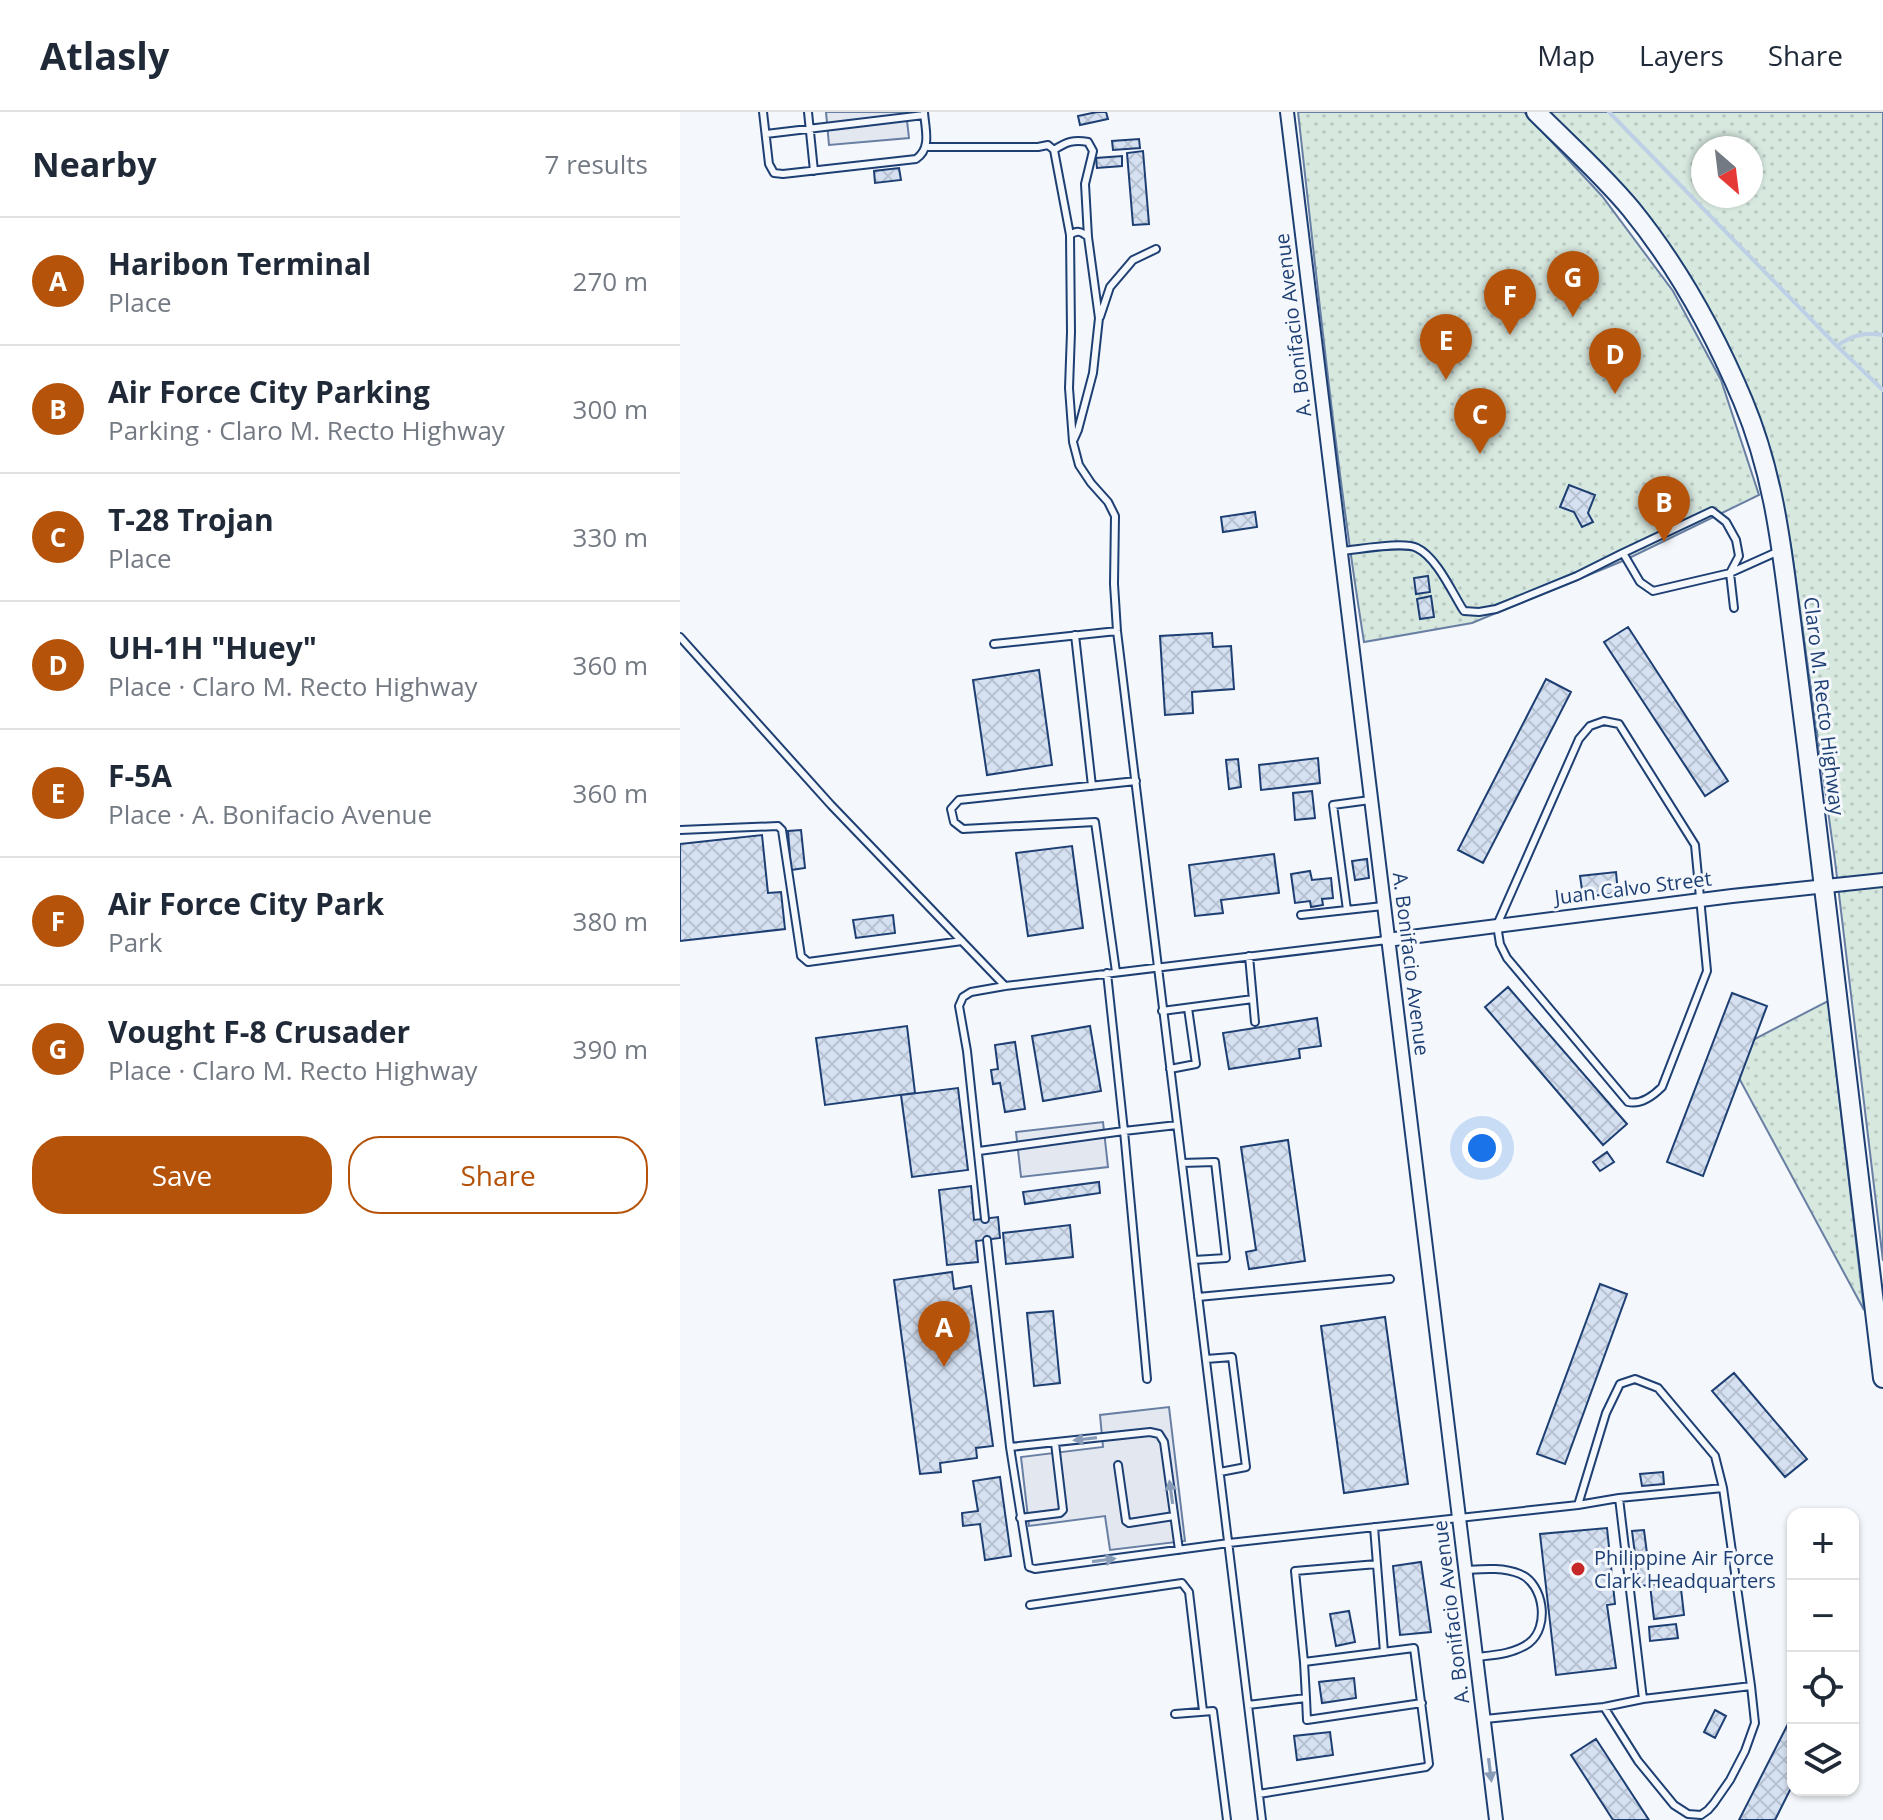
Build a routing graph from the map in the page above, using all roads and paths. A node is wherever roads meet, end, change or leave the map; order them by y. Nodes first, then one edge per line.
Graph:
1 (763, 112) edge
2 (808, 112) edge
3 (1287, 112) edge
4 (1536, 112) edge
5 (924, 114) edge
6 (810, 130) junction
7 (766, 134) junction
8 (927, 147) junction
9 (1054, 150) junction
10 (814, 171) junction
11 (1070, 235) junction
12 (1088, 237) junction
13 (1156, 249) dead end
14 (1099, 318) junction
15 (1073, 442) junction
16 (1781, 550) junction
17 (1340, 551) junction
18 (1623, 553) junction
19 (1730, 573) junction
20 (1734, 608) dead end
21 (1117, 631) junction
22 (1075, 635) junction
23 (680, 637) edge
24 (994, 644) dead end
25 (1136, 781) junction
26 (1092, 786) junction
27 (1370, 800) junction
28 (680, 830) edge
29 (1883, 880) edge
30 (1824, 885) junction
31 (1700, 900) junction
32 (1383, 906) junction
33 (1347, 910) junction
34 (1301, 915) dead end
35 (1497, 925) junction
36 (1387, 940) junction
37 (962, 941) junction
38 (1249, 956) junction
39 (1157, 967) junction
40 (1116, 972) junction
41 (1107, 973) junction
42 (1005, 986) junction
43 (1253, 999) junction
44 (1188, 1008) junction
45 (1162, 1011) junction
46 (1255, 1022) dead end
47 (1170, 1069) junction
48 (1177, 1125) junction
49 (1124, 1131) junction
50 (979, 1151) junction
51 (1182, 1163) junction
52 (985, 1219) dead end
53 (987, 1240) dead end
54 (1194, 1260) junction
55 (1390, 1279) dead end
56 (1198, 1297) junction
57 (1206, 1359) junction
58 (1883, 1378) edge
59 (1147, 1379) dead end
60 (1055, 1443) junction
61 (1010, 1447) junction
62 (1118, 1465) dead end
63 (1220, 1472) junction
64 (1723, 1488) junction
65 (1619, 1498) junction
66 (1578, 1505) junction
67 (1174, 1516) junction
68 (1020, 1518) junction
69 (1459, 1518) junction
70 (1374, 1527) junction
71 (1229, 1543) junction
72 (1179, 1550) junction
73 (1377, 1564) junction
74 (1465, 1570) junction
75 (1030, 1605) dead end
76 (1384, 1652) junction
77 (1475, 1657) junction
78 (1304, 1662) junction
79 (1751, 1686) junction
80 (1306, 1698) junction
81 (1643, 1699) junction
82 (1422, 1703) junction
83 (1248, 1705) junction
84 (1604, 1707) junction
85 (1203, 1711) junction
86 (1175, 1714) dead end
87 (1484, 1719) junction
88 (1259, 1794) junction
89 (1227, 1820) edge
90 (1262, 1820) edge
91 (1496, 1820) edge

1 - 7 lane
2 - 6 lane
3 - 17 street, A. Bonifacio Avenue
4 - 16 main road, Claro M. Recto Highway
5 - 6 lane
5 - 8 lane
6 - 7 lane
6 - 10 lane
7 - 10 lane
8 - 9 lane
8 - 10 lane
9 - 11 lane
9 - 12 lane
11 - 12 lane
11 - 15 lane
12 - 14 lane
13 - 14 lane
14 - 15 lane
15 - 21 lane
16 - 19 lane
16 - 30 main road, Claro M. Recto Highway
17 - 18 lane
17 - 27 street, A. Bonifacio Avenue
18 - 19 lane
18 - 19 lane
19 - 20 lane
21 - 22 lane
21 - 25 lane
22 - 24 lane
22 - 26 lane
23 - 37 lane
25 - 26 lane
25 - 39 lane
26 - 40 lane
27 - 32 street, A. Bonifacio Avenue
27 - 33 lane
28 - 37 lane
29 - 30 street, Juan Calvo Street
30 - 31 street, Juan Calvo Street
30 - 58 main road, Claro M. Recto Highway
31 - 35 street, Juan Calvo Street
31 - 35 lane
31 - 35 lane
32 - 33 lane
32 - 36 street, A. Bonifacio Avenue
33 - 34 lane
35 - 36 street, Juan Calvo Street
36 - 38 lane
36 - 69 street, A. Bonifacio Avenue
37 - 42 lane
38 - 39 lane
38 - 43 lane
39 - 40 lane
39 - 45 lane
40 - 41 lane
41 - 42 lane
41 - 49 lane
42 - 50 lane
43 - 44 lane
43 - 46 lane
44 - 45 lane
44 - 47 lane
45 - 47 lane
47 - 48 lane
48 - 49 lane
48 - 51 lane
49 - 50 lane
49 - 59 lane
50 - 52 lane
51 - 54 lane
51 - 54 lane
53 - 61 lane
54 - 56 lane
55 - 56 lane
56 - 57 lane
57 - 63 lane
57 - 63 lane
60 - 61 lane
67 -> 60 lane
60 - 68 lane
61 - 68 lane
62 - 67 lane
63 - 71 lane
64 - 65 lane
64 - 66 lane
64 - 79 lane
65 - 66 lane
65 - 81 lane
66 - 69 lane
67 - 72 lane
68 -> 72 lane
69 - 70 lane
69 - 74 street, A. Bonifacio Avenue
70 - 71 lane
70 - 73 lane
71 - 72 lane
71 - 83 lane
73 - 76 lane
73 - 78 lane
74 - 77 street, A. Bonifacio Avenue
74 - 77 lane
75 - 85 lane
76 - 78 lane
76 - 82 lane
77 - 87 street, A. Bonifacio Avenue
78 - 80 lane
79 - 81 lane
79 - 84 lane
80 - 82 lane
80 - 83 lane
81 - 84 lane
82 - 88 lane
83 - 88 lane
84 - 87 lane
85 - 86 lane
85 - 89 lane
87 -> 91 street, A. Bonifacio Avenue
88 - 90 lane

